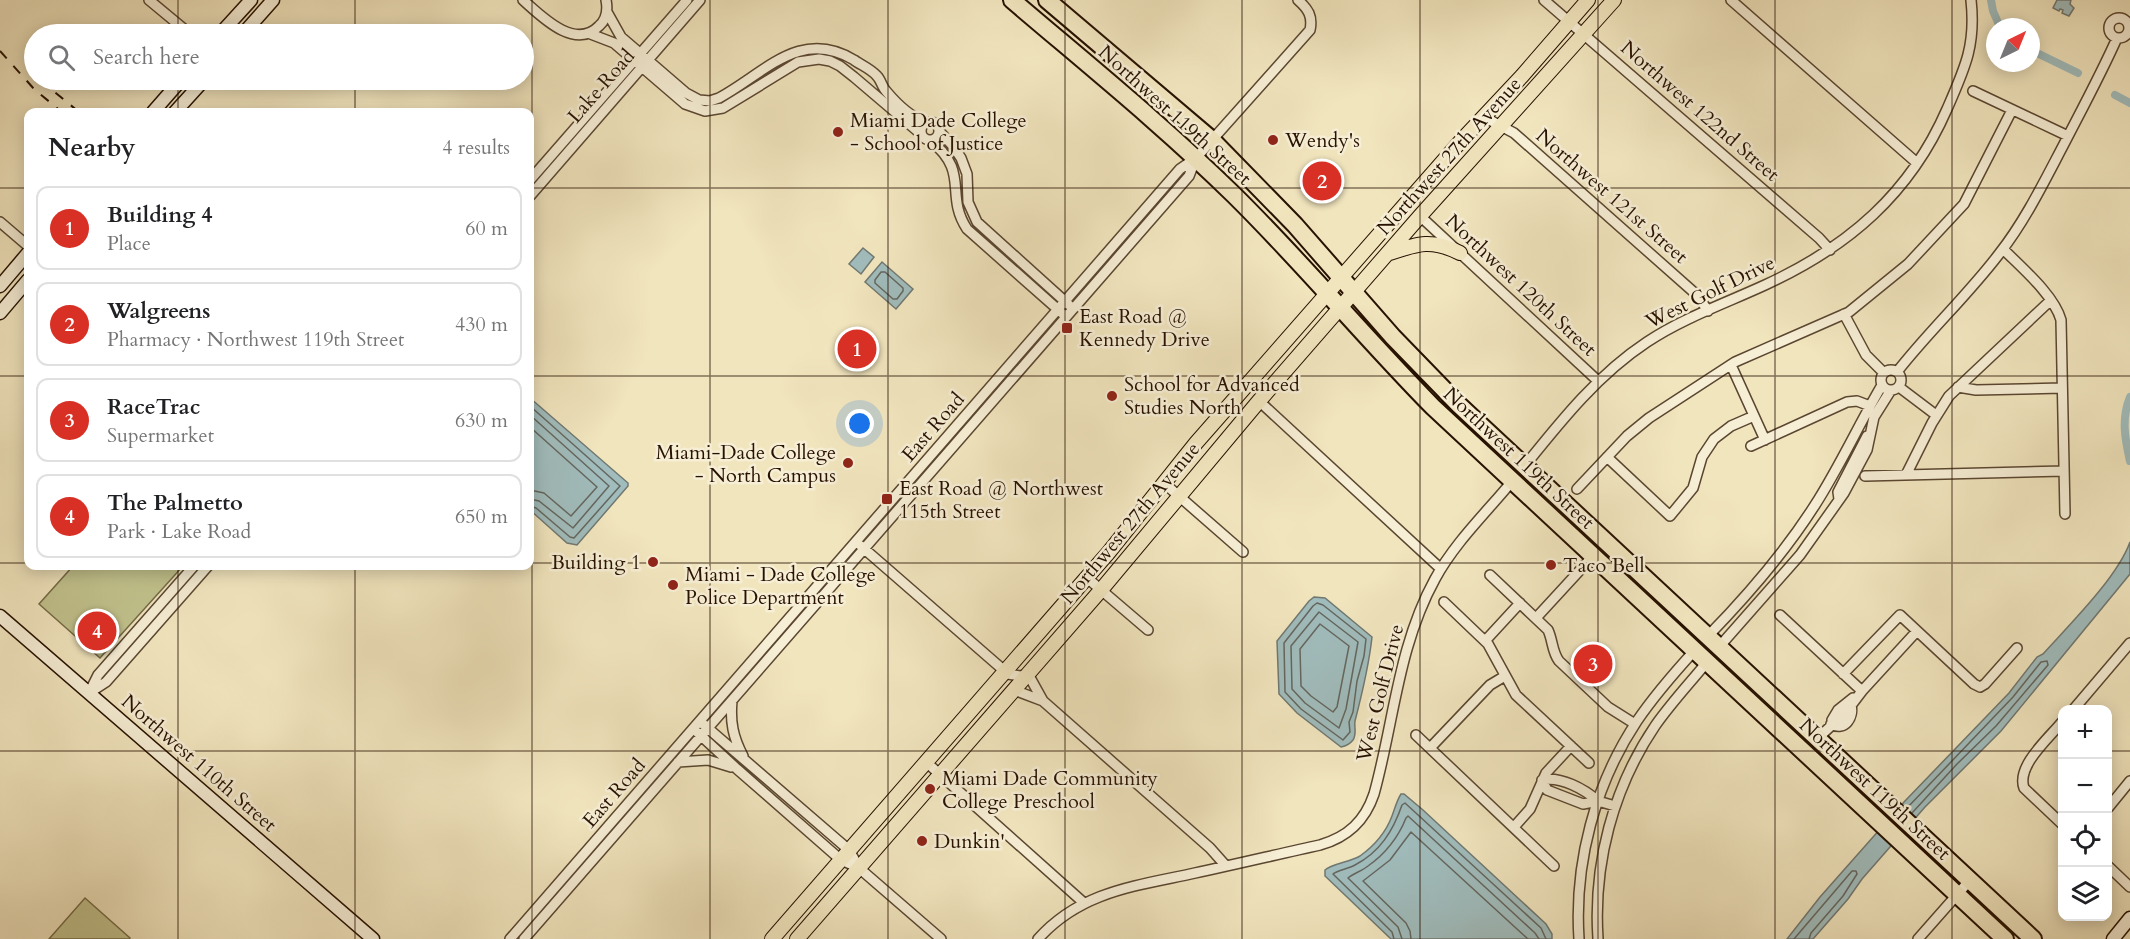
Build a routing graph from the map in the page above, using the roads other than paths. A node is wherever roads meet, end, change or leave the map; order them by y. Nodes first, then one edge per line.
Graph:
1 (149, 0) edge
2 (251, 0) edge
3 (273, 0) edge
4 (523, 0) edge
5 (606, 0) edge
6 (687, 0) edge
7 (700, 0) edge
8 (1012, 0) edge
9 (1047, 0) edge
10 (1298, 0) edge
11 (1544, 0) edge
12 (1588, 0) edge
13 (1614, 0) edge
14 (1731, 0) edge
15 (1971, 0) edge
16 (607, 12) junction
17 (2128, 20) edge
18 (1569, 22) junction
19 (178, 24) edge
20 (229, 24) edge
21 (252, 24) edge
22 (588, 33) junction
23 (2129, 33) edge
24 (1584, 35) junction
25 (2117, 38) junction
26 (637, 57) junction
27 (649, 60) junction
28 (861, 65) junction
29 (642, 68) junction
30 (853, 76) junction
31 (172, 90) edge
32 (195, 90) edge
33 (1973, 92) dead end
34 (156, 108) edge
35 (179, 108) edge
36 (2012, 110) junction
37 (1484, 117) junction
38 (925, 122) junction
39 (1501, 126) junction
40 (939, 131) junction
41 (921, 134) junction
42 (2068, 136) junction
43 (930, 140) junction
44 (1212, 140) junction
45 (1196, 158) junction
46 (1917, 163) junction
47 (534, 175) edge
48 (534, 191) edge
49 (1420, 216) junction
50 (0, 222) edge
51 (24, 243) edge
52 (2003, 249) junction
53 (1830, 250) junction
54 (1388, 254) junction
55 (1460, 254) junction
56 (24, 258) edge
57 (1341, 277) junction
58 (24, 285) edge
59 (0, 286) edge
60 (1354, 292) junction
61 (1327, 294) junction
62 (2051, 300) junction
63 (1070, 305) junction
64 (1340, 308) junction
65 (1708, 311) junction
66 (0, 313) edge
67 (1063, 313) junction
68 (1844, 314) junction
69 (1731, 364) junction
70 (1897, 372) junction
71 (1884, 373) junction
72 (1598, 381) junction
73 (1882, 385) junction
74 (1958, 387) junction
75 (1895, 388) junction
76 (2062, 388) junction
77 (1258, 400) junction
78 (1870, 406) junction
79 (1936, 415) junction
80 (1754, 416) junction
81 (1869, 433) junction
82 (1765, 440) junction
83 (1849, 444) junction
84 (1751, 446) dead end
85 (1860, 450) junction
86 (1607, 457) junction
87 (1524, 466) junction
88 (2064, 471) junction
89 (1906, 475) junction
90 (1865, 476) dead end
91 (1512, 481) junction
92 (1164, 483) junction
93 (1577, 489) dead end
94 (1179, 496) junction
95 (1839, 499) junction
96 (2065, 514) dead end
97 (1794, 534) junction
98 (860, 545) junction
99 (1808, 545) junction
100 (1244, 552) dead end
101 (1593, 556) junction
102 (1441, 569) junction
103 (190, 570) edge
104 (204, 570) edge
105 (1490, 575) dead end
106 (1086, 577) junction
107 (1101, 590) junction
108 (1444, 602) dead end
109 (1520, 603) junction
110 (1780, 615) dead end
111 (0, 616) edge
112 (1536, 618) junction
113 (1148, 630) dead end
114 (1917, 631) junction
115 (1485, 641) junction
116 (1713, 641) junction
117 (2130, 643) edge
118 (2018, 648) dead end
119 (1701, 656) junction
120 (1004, 671) junction
121 (1028, 674) junction
122 (1843, 674) junction
123 (1505, 676) junction
124 (1014, 690) junction
125 (1862, 691) junction
126 (89, 693) junction
127 (732, 701) junction
128 (1043, 701) junction
129 (2077, 705) edge
130 (1635, 724) junction
131 (1831, 724) junction
132 (2058, 727) edge
133 (701, 728) junction
134 (1416, 735) dead end
135 (1818, 738) junction
136 (1571, 746) junction
137 (1430, 748) junction
138 (746, 759) junction
139 (678, 762) junction
140 (926, 762) junction
141 (1589, 763) dead end
142 (737, 769) junction
143 (940, 774) junction
144 (1542, 780) junction
145 (1559, 781) junction
146 (2130, 781) edge
147 (1556, 794) junction
148 (1598, 801) junction
149 (2112, 803) edge
150 (1615, 806) junction
151 (2058, 820) edge
152 (1514, 827) junction
153 (845, 855) junction
154 (1226, 866) junction
155 (1554, 866) dead end
156 (2109, 867) edge
157 (859, 868) junction
158 (1970, 880) junction
159 (2130, 887) edge
160 (1958, 895) junction
161 (1084, 903) junction
162 (2130, 918) edge
163 (373, 939) edge
164 (510, 939) edge
165 (524, 939) edge
166 (772, 939) edge
167 (797, 939) edge
168 (941, 939) edge
169 (1038, 939) edge
170 (1579, 939) edge
171 (1598, 939) edge
172 (1918, 939) edge
173 (2006, 939) edge
174 (2033, 939) edge
175 (2113, 939) edge

1 - 19 street
2 - 20 street
3 - 21 street
4 - 22 street
5 - 16 street
6 - 26 street, Lake Road
7 - 27 street, Lake Road
8 - 45 highway, Northwest 119th Street
9 - 44 highway, Northwest 119th Street
10 - 44 street, East Road
11 - 18 street, Northwest 122nd Street
12 - 18 main road, Northwest 27th Avenue
13 - 24 main road, Northwest 27th Avenue
14 - 46 street
15 - 46 street, West Golf Drive
16 - 22 street
16 - 26 street
17 - 23 street
17 - 25 street
18 - 24 street, Northwest 122nd Street
18 - 37 main road, Northwest 27th Avenue
22 - 26 street
23 - 25 street
24 - 39 main road, Northwest 27th Avenue
24 - 53 street, Northwest 122nd Street
25 - 42 street
26 - 27 street
26 - 29 street
26 - 47 street, Lake Road
27 - 28 street
27 - 29 street, Lake Road
28 - 30 street
28 - 38 street
29 - 30 street
29 - 48 street, Lake Road
30 - 41 street
31 - 34 street
32 - 35 street
33 - 36 street
36 - 42 street
36 - 68 street
37 - 39 street, Northwest 121st Street
37 - 57 main road, Northwest 27th Avenue
38 - 40 street
38 - 41 street
39 - 49 main road, Northwest 27th Avenue
39 - 65 street, Northwest 121st Street
40 - 43 street
40 - 63 street
41 - 43 street
42 - 52 street
43 - 67 street
44 - 45 street, East Road
44 - 57 highway, Northwest 119th Street
45 - 61 highway, Northwest 119th Street
45 - 63 street, East Road
46 - 53 street, West Golf Drive
49 - 54 main road, Northwest 27th Avenue
49 - 55 street, Northwest 120th Street
50 - 51 street
52 - 62 street
52 - 70 street
53 - 65 street, West Golf Drive
54 - 55 main road
54 - 60 main road, Northwest 27th Avenue
55 - 72 street, Northwest 120th Street
56 - 59 street
57 - 60 highway, Northwest 119th Street
57 - 61 main road, Northwest 27th Avenue
58 - 66 street
60 - 64 main road, Northwest 27th Avenue
60 - 87 highway, Northwest 119th Street
61 - 64 highway, Northwest 119th Street
61 - 92 main road, Northwest 27th Avenue
62 - 74 street
62 - 76 street
63 - 67 street, East Road
64 - 77 main road, Northwest 27th Avenue
64 - 91 highway, Northwest 119th Street
65 - 72 street, West Golf Drive
67 - 98 street, East Road
68 - 69 street
68 - 71 street
69 - 80 street
69 - 86 street
70 - 71 street
70 - 75 street
71 - 73 street
72 - 87 street, West Golf Drive
73 - 75 street
73 - 78 street
74 - 76 street
74 - 79 street
75 - 79 street
75 - 81 street
76 - 88 street
77 - 94 main road, Northwest 27th Avenue
77 - 102 street
78 - 82 street
78 - 83 street
79 - 89 street
80 - 82 street
80 - 86 street
81 - 85 street
81 - 95 street
82 - 84 street
83 - 85 street
83 - 97 street
85 - 95 street
86 - 93 street
87 - 91 street, West Golf Drive
87 - 116 highway, Northwest 119th Street
88 - 89 street
88 - 96 street
89 - 90 street
91 - 101 highway, Northwest 119th Street
91 - 102 street, West Golf Drive
92 - 94 street
92 - 106 main road, Northwest 27th Avenue
94 - 100 street
94 - 107 main road, Northwest 27th Avenue
95 - 99 street
97 - 99 street
97 - 116 street
98 - 120 street
98 - 127 street, East Road
98 - 133 street, East Road
99 - 116 street
101 - 112 street
101 - 119 highway, Northwest 119th Street
102 - 154 street, West Golf Drive
103 - 126 street
104 - 126 street
105 - 109 street
106 - 107 street
106 - 120 main road, Northwest 27th Avenue
107 - 113 street
107 - 121 main road, Northwest 27th Avenue
108 - 115 street
109 - 112 street
109 - 115 street
110 - 122 street
111 - 126 street, Northwest 110th Street
112 - 130 street
114 - 118 street
114 - 122 street
114 - 125 street
115 - 123 street
116 - 119 highway
116 - 135 highway, Northwest 119th Street
117 - 129 street
119 - 130 street
119 - 150 street
119 - 160 highway, Northwest 119th Street
120 - 121 street
120 - 140 main road, Northwest 27th Avenue
121 - 124 main road, Northwest 27th Avenue
121 - 128 street
122 - 125 street
123 - 136 street
123 - 137 street
124 - 128 street
124 - 143 main road, Northwest 27th Avenue
125 - 131 street
125 - 131 street
126 - 163 street, Northwest 110th Street
127 - 133 street, East Road
127 - 138 street
128 - 154 street
130 - 148 street
131 - 135 street
132 - 151 street
133 - 138 street
133 - 139 street, East Road
133 - 142 street
133 - 164 street, East Road
134 - 137 street
135 - 158 highway, Northwest 119th Street
136 - 141 street
136 - 144 street
137 - 152 street
138 - 153 street
139 - 142 street
139 - 165 street, East Road
140 - 143 street
140 - 153 main road, Northwest 27th Avenue
142 - 153 street
143 - 157 main road, Northwest 27th Avenue
143 - 161 street
144 - 145 street
144 - 147 street
144 - 152 street
145 - 147 street
145 - 148 street
146 - 149 street
147 - 148 street
148 - 150 street
148 - 170 street
150 - 171 street
152 - 155 street
153 - 157 street
153 - 166 main road, Northwest 27th Avenue
154 - 161 street, West Golf Drive
156 - 159 street
157 - 167 main road, Northwest 27th Avenue
157 - 168 street
158 - 160 street
158 - 174 highway, Northwest 119th Street
160 - 172 street
160 - 173 highway, Northwest 119th Street
161 - 169 street, West Golf Drive
162 - 175 street

